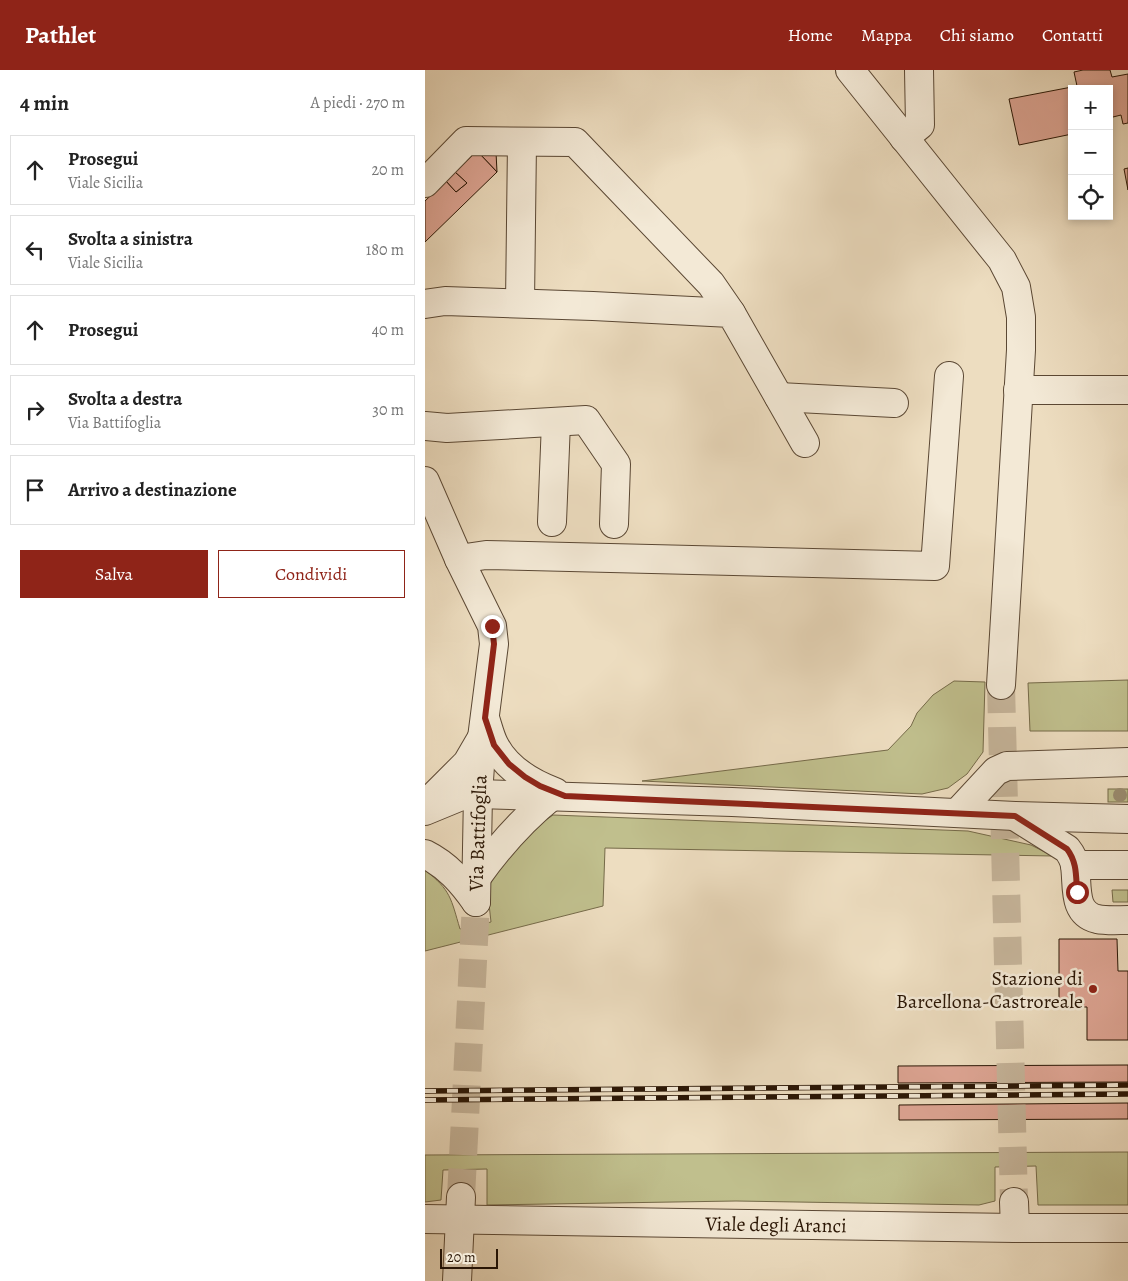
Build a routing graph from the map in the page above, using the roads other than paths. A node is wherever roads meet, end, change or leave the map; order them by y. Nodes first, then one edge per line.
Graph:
1 (850, 70) edge
2 (919, 70) edge
3 (905, 138) junction
4 (522, 142) junction
5 (425, 184) edge
6 (520, 303) junction
7 (425, 304) edge
8 (731, 313) junction
9 (949, 376) dead end
10 (1017, 390) junction
11 (1128, 390) edge
12 (779, 396) junction
13 (894, 403) dead end
14 (556, 422) junction
15 (425, 426) edge
16 (805, 443) dead end
17 (425, 481) edge
18 (552, 522) dead end
19 (614, 524) dead end
20 (459, 559) junction
21 (1001, 685) tunnel mouth
22 (483, 728) junction
23 (1128, 762) edge
24 (478, 794) junction
25 (559, 796) junction
26 (425, 806) edge
27 (425, 811) edge
28 (957, 812) junction
29 (1015, 816) junction
30 (1128, 819) edge
31 (425, 854) edge
32 (1075, 864) junction
33 (1128, 864) edge
34 (477, 890) junction
35 (1128, 920) edge
36 (461, 1208) junction
37 (425, 1219) edge
38 (1128, 1228) edge
39 (457, 1281) edge

1 - 3 street
2 - 3 street
3 - 10 street
4 - 5 street
4 - 6 street
4 - 8 street
6 - 7 street
6 - 8 street
8 - 12 street
9 - 20 street
10 - 11 street
10 - 21 street
12 - 13 street
12 - 16 street
14 - 15 street
14 - 18 street
14 - 19 street
17 - 20 street, Via Battifoglia
20 - 22 street, Via Battifoglia
22 - 24 street, Via Battifoglia
22 - 25 street
22 - 26 street
23 - 28 street
24 - 25 street
24 - 27 street
24 - 34 street, Via Battifoglia
25 - 28 street
25 - 34 street
28 - 29 street
29 - 30 street
29 - 32 street
31 - 34 street
32 - 33 street
32 - 35 street
36 - 37 street, Viale degli Aranci
36 - 38 street, Viale degli Aranci
36 - 39 street

